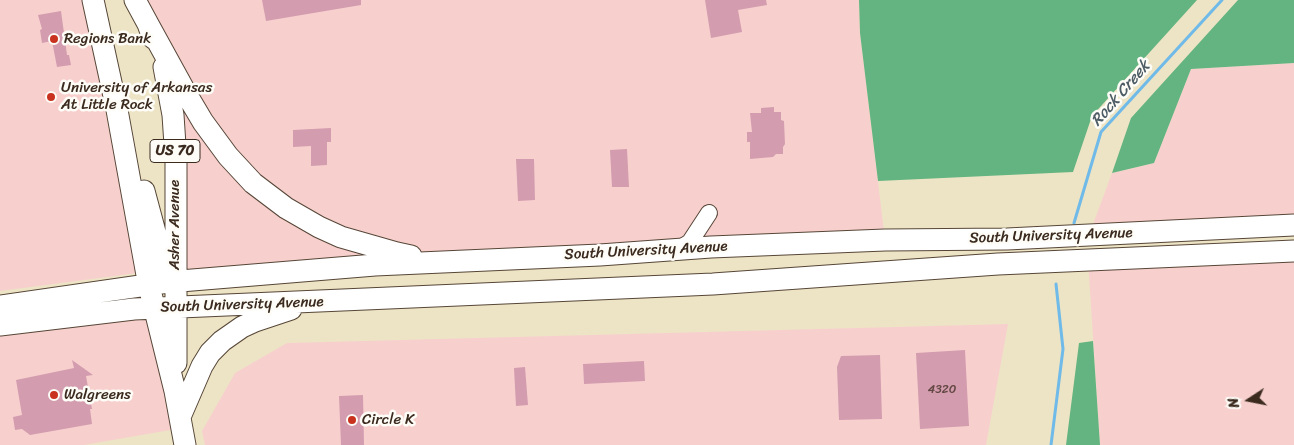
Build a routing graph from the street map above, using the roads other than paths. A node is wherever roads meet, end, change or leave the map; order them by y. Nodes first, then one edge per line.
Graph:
1 (94, 0) edge
2 (135, 0) edge
3 (148, 24) junction
4 (117, 110) junction
5 (709, 213) dead end
6 (1294, 225) edge
7 (141, 243) junction
8 (679, 249) junction
9 (1294, 251) edge
10 (474, 261) junction
11 (164, 283) junction
12 (100, 293) junction
13 (338, 301) junction
14 (0, 306) edge
15 (154, 308) junction
16 (175, 308) junction
17 (0, 325) edge
18 (175, 391) junction
19 (180, 417) junction
20 (185, 445) edge

1 - 4 main road, Asher Avenue / US 70
2 - 3 main road, Asher Avenue / US 70
3 - 10 main road
3 - 11 main road, Asher Avenue / US 70
4 - 7 main road, Asher Avenue / US 70
4 - 11 main road
5 - 8 street
6 - 8 main road, South University Avenue
7 - 11 main road, Asher Avenue / US 70
7 - 12 main road
8 - 10 main road, South University Avenue
9 - 13 main road, South University Avenue
10 - 11 main road, South University Avenue
11 - 12 main road, South University Avenue
11 - 15 main road, Asher Avenue / US 70
11 - 16 main road
12 - 14 main road, South University Avenue
13 - 16 main road, South University Avenue
13 - 19 main road
15 - 16 main road, South University Avenue
15 - 17 main road, South University Avenue
15 - 18 main road, US 70
16 - 18 main road, US 70
18 - 19 main road, US 70
19 - 20 main road, US 70

